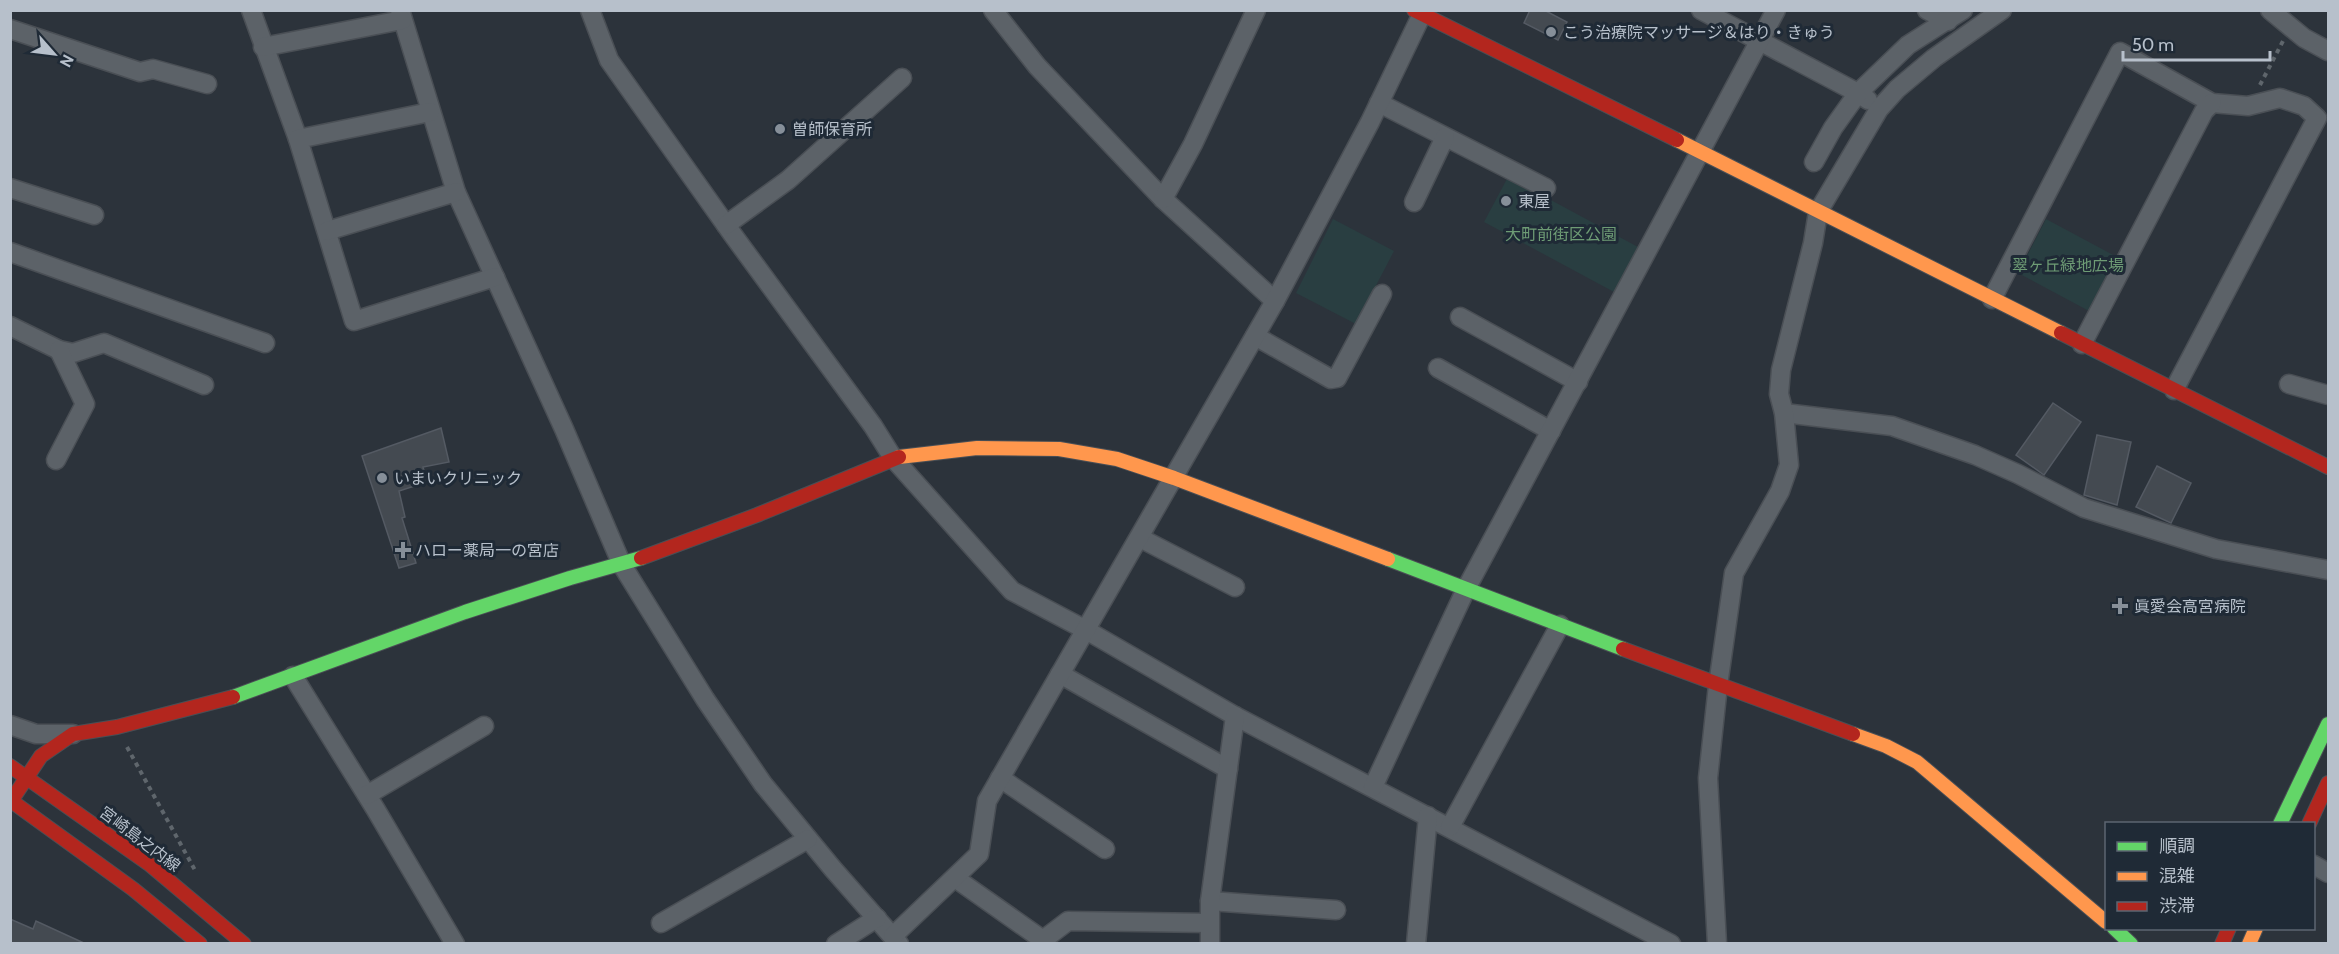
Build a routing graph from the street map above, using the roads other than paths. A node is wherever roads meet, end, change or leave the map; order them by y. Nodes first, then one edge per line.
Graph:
1 (251, 10) edge
2 (590, 10) edge
3 (1256, 10) edge
4 (1701, 10) edge
5 (1776, 10) edge
6 (1928, 10) edge
7 (1963, 10) edge
8 (2002, 10) edge
9 (2270, 10) edge
10 (1420, 12) edge
11 (401, 15) edge
12 (1002, 15) edge
13 (1948, 21) junction
14 (10, 28) edge
15 (1760, 42) junction
16 (263, 47) junction
17 (2328, 51) edge
18 (902, 78) dead end
19 (207, 84) dead end
20 (1858, 93) junction
21 (1379, 103) junction
22 (2212, 103) junction
23 (1879, 109) junction
24 (430, 112) junction
25 (1445, 137) junction
26 (298, 139) junction
27 (1701, 152) junction
28 (1814, 162) dead end
29 (10, 188) edge
30 (1546, 188) dead end
31 (456, 192) junction
32 (1163, 199) junction
33 (1414, 202) dead end
34 (1818, 212) junction
35 (94, 215) dead end
36 (726, 225) junction
37 (327, 231) junction
38 (10, 252) edge
39 (495, 277) junction
40 (1382, 294) dead end
41 (1992, 299) junction
42 (1275, 301) junction
43 (1460, 317) dead end
44 (10, 326) edge
45 (1255, 336) junction
46 (265, 343) dead end
47 (2082, 344) junction
48 (59, 350) junction
49 (1438, 368) dead end
50 (1578, 382) junction
51 (2289, 384) dead end
52 (204, 385) dead end
53 (2174, 390) junction
54 (2328, 395) edge
55 (1784, 413) junction
56 (1551, 430) junction
57 (893, 458) junction
58 (56, 460) dead end
59 (2328, 467) edge
60 (1174, 478) junction
61 (1140, 538) junction
62 (622, 565) junction
63 (2328, 570) edge
64 (1235, 587) dead end
65 (1467, 589) junction
66 (1560, 625) junction
67 (1086, 630) junction
68 (1060, 674) junction
69 (293, 676) junction
70 (1718, 685) junction
71 (1235, 716) junction
72 (2328, 724) edge
73 (10, 725) edge
74 (484, 726) dead end
75 (74, 734) junction
76 (10, 766) edge
77 (1228, 769) junction
78 (26, 777) junction
79 (1000, 778) junction
80 (2328, 783) edge
81 (1373, 787) junction
82 (367, 795) junction
83 (11, 800) edge
84 (1428, 816) junction
85 (2281, 822) edge
86 (2310, 822) edge
87 (1450, 827) junction
88 (808, 839) junction
89 (1105, 849) dead end
90 (955, 878) junction
91 (1210, 901) junction
92 (1335, 910) dead end
93 (877, 918) junction
94 (2105, 921) edge
95 (661, 923) dead end
96 (1209, 923) junction
97 (2116, 930) edge
98 (2228, 930) edge
99 (2255, 930) edge
100 (896, 940) edge
101 (200, 944) edge
102 (244, 944) edge
103 (454, 944) edge
104 (836, 944) edge
105 (1210, 944) edge
106 (1416, 944) edge
107 (1671, 944) edge
108 (1717, 944) edge
109 (2131, 944) edge
110 (2222, 944) edge
111 (2249, 944) edge

1 - 16 street
2 - 36 street
3 - 32 street
4 - 15 street
5 - 15 street
6 - 13 street
7 - 13 street
8 - 23 street
9 - 17 street
10 - 21 street
10 - 27 street
11 - 16 street
11 - 24 street
12 - 32 street
13 - 20 street
14 - 19 street
15 - 20 street
15 - 27 street
16 - 26 street
18 - 36 street
20 - 23 street
20 - 28 street
21 - 25 street
21 - 42 street
22 - 41 street
22 - 47 street
22 - 53 street
23 - 34 street
24 - 26 street
24 - 31 street
25 - 30 street
25 - 33 street
26 - 37 street
27 - 34 street
27 - 50 street
29 - 35 street
31 - 37 street
31 - 39 street
32 - 42 street
34 - 41 street
34 - 55 street
36 - 57 street
37 - 39 street
38 - 46 street
39 - 62 street
40 - 45 street
41 - 47 street
42 - 45 street
43 - 50 street
44 - 48 street
45 - 60 street
47 - 53 street
48 - 52 street
48 - 58 street
49 - 56 street
50 - 56 street
51 - 54 street
53 - 59 street
55 - 63 street
55 - 70 street
56 - 65 street
57 - 60 street
57 - 62 street
57 - 67 street
60 - 61 street
60 - 65 street
61 - 64 street
61 - 67 street
62 - 69 street
62 - 88 street
65 - 66 street
65 - 81 street
66 - 70 street
66 - 87 street
67 - 68 street
67 - 71 street
68 - 77 street
68 - 79 street
69 - 75 street
69 - 82 street
70 - 94 street
70 - 108 street
71 - 77 street
71 - 81 street
72 - 85 street
73 - 75 street
74 - 82 street
75 - 78 street
76 - 78 street, 宮崎島之内線
77 - 91 street
78 - 83 street
78 - 102 street, 宮崎島之内線
79 - 89 street
79 - 90 street
80 - 86 street
81 - 84 street
82 - 103 street
83 - 101 street
84 - 87 street
84 - 106 street
87 - 107 street
88 - 93 street
88 - 95 street
90 - 96 street
90 - 100 street
91 - 92 street
91 - 96 street
93 - 100 street
93 - 104 street
96 - 105 street
97 - 109 street
98 - 110 street
99 - 111 street

